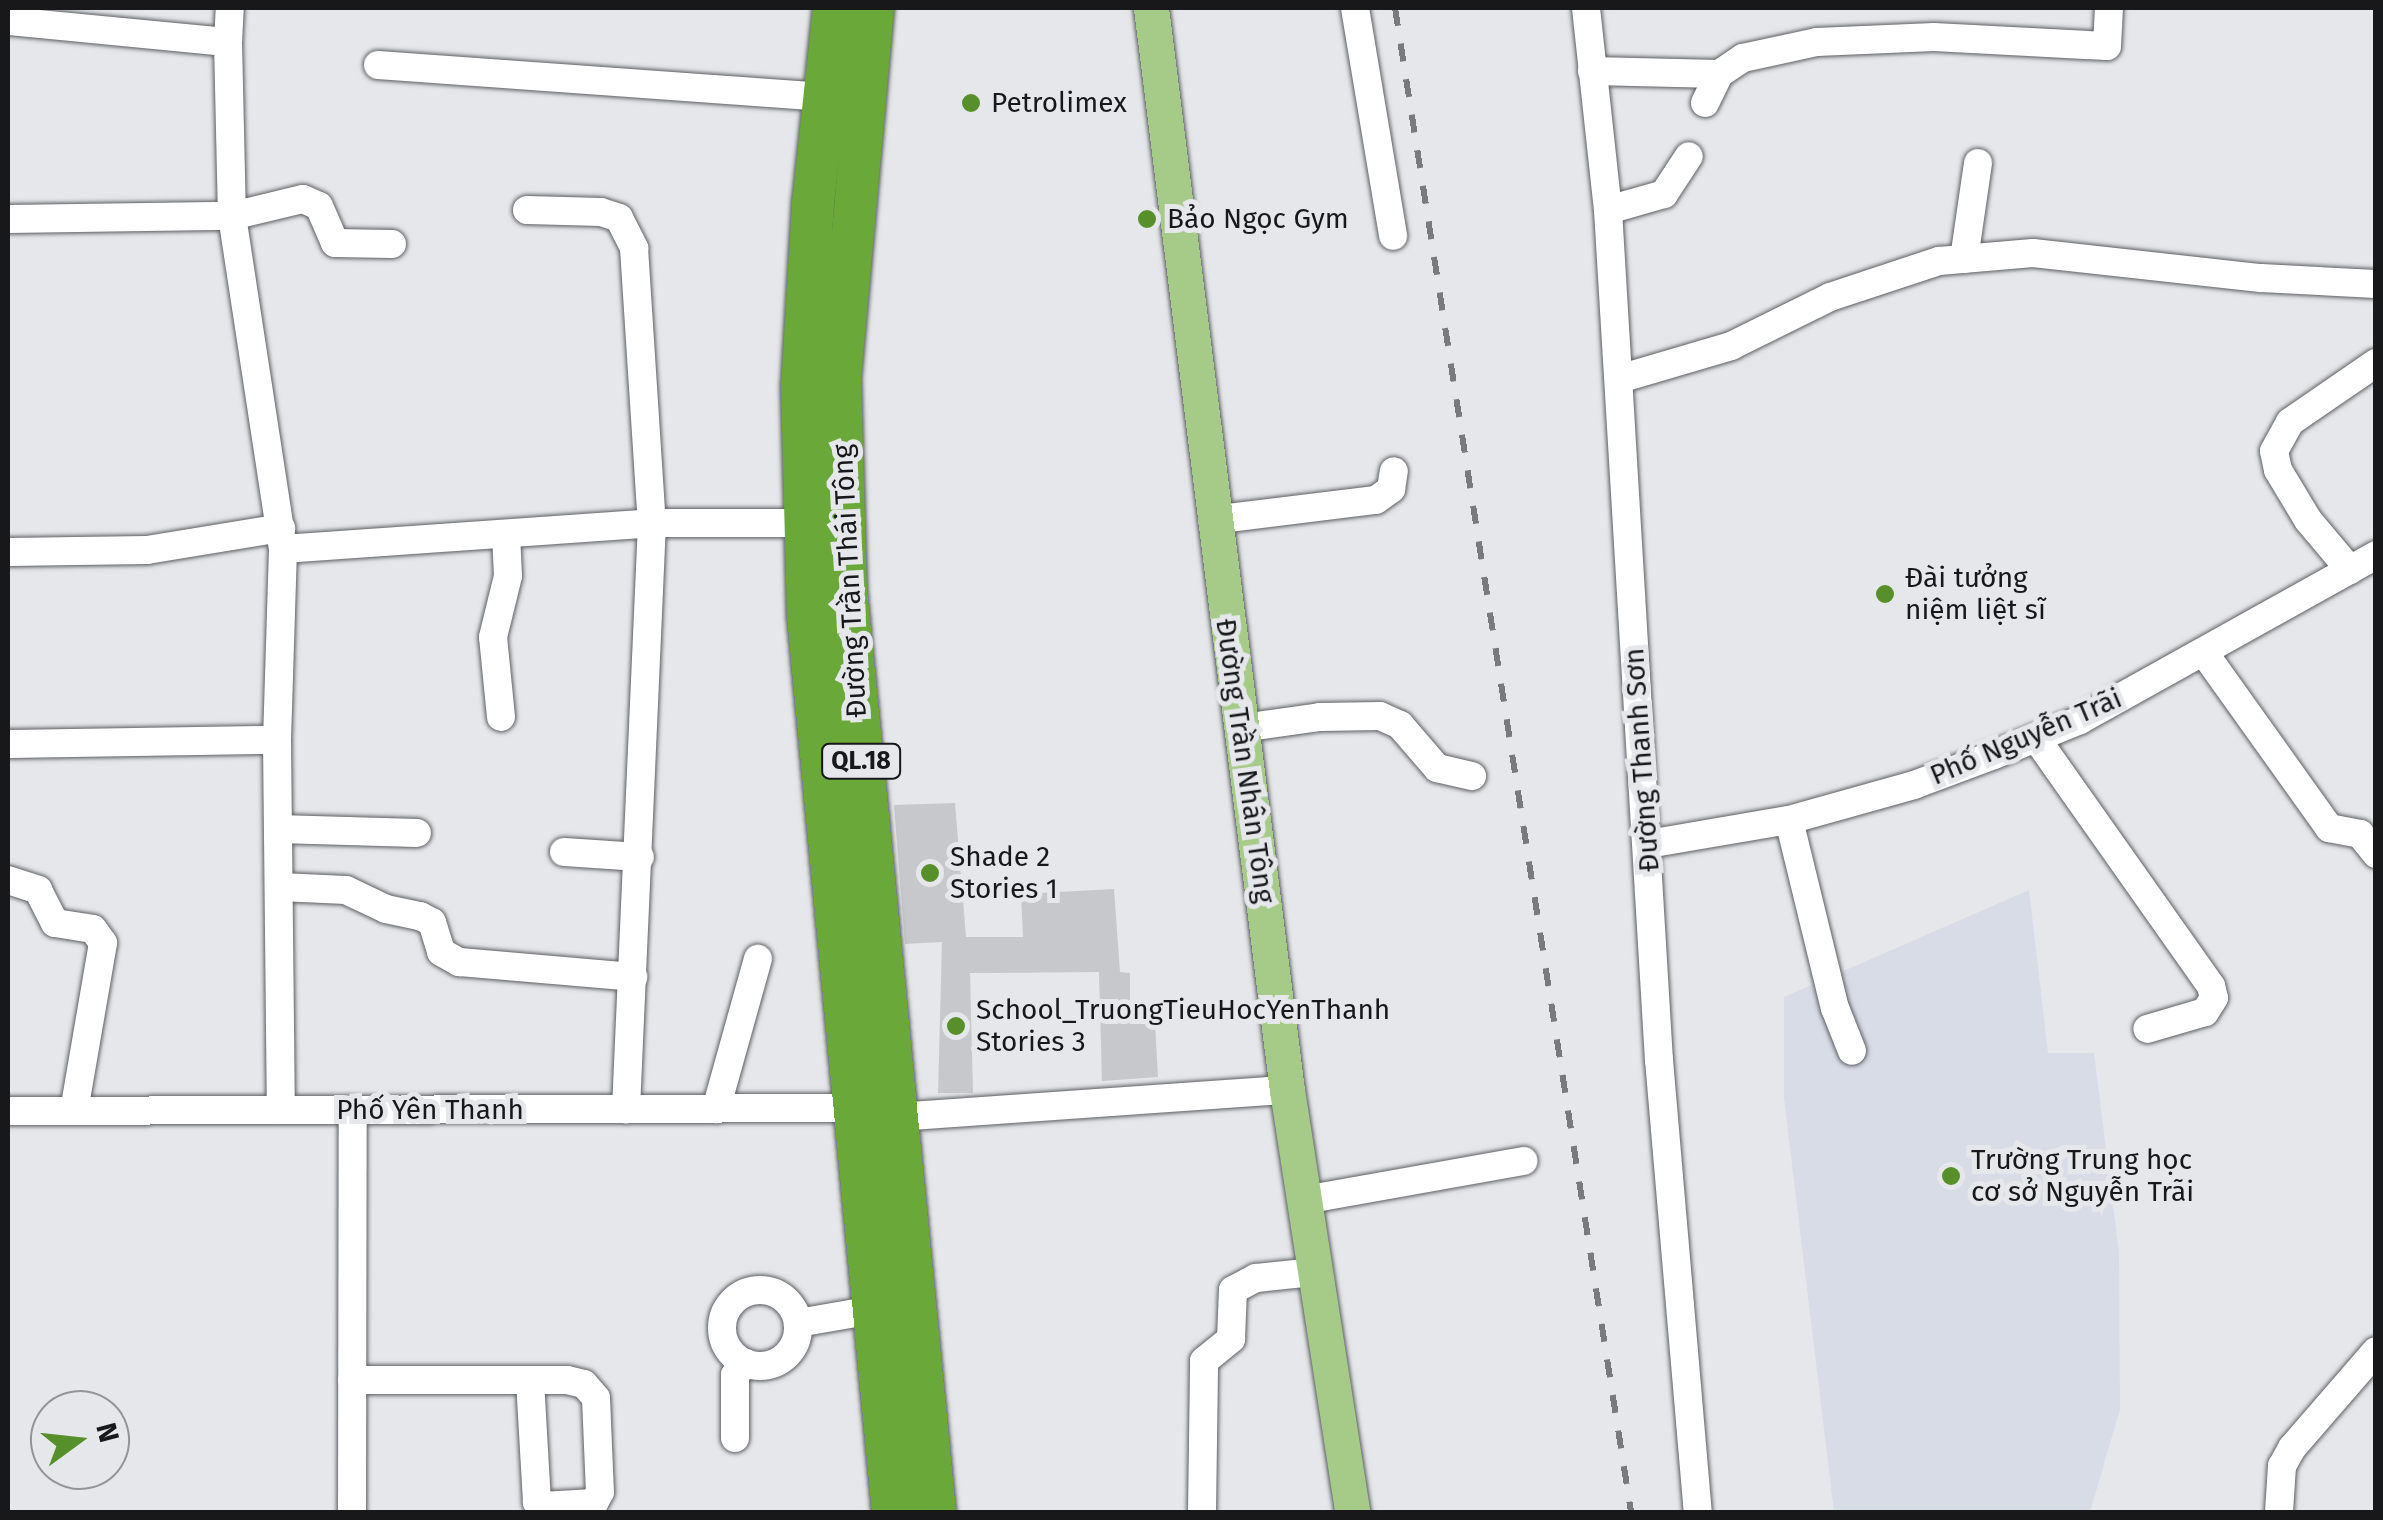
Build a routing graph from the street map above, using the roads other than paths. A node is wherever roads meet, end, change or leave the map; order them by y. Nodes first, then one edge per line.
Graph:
1 (230, 8) edge
2 (834, 8) edge
3 (873, 8) edge
4 (1151, 8) edge
5 (1355, 8) edge
6 (1586, 8) edge
7 (2109, 8) edge
8 (8, 21) edge
9 (228, 42) junction
10 (378, 65) dead end
11 (1592, 71) junction
12 (1718, 74) junction
13 (825, 97) junction
14 (1704, 103) dead end
15 (1688, 156) dead end
16 (1978, 163) dead end
17 (527, 210) dead end
18 (1608, 210) junction
19 (232, 216) junction
20 (8, 219) edge
21 (1392, 236) dead end
22 (392, 244) dead end
23 (1964, 259) junction
24 (2376, 284) edge
25 (2376, 363) edge
26 (1618, 380) junction
27 (1394, 472) dead end
28 (1212, 520) junction
29 (652, 523) junction
30 (806, 524) junction
31 (506, 534) junction
32 (282, 539) junction
33 (8, 552) edge
34 (2376, 555) edge
35 (2350, 570) junction
36 (2205, 654) junction
37 (501, 717) dead end
38 (1242, 728) junction
39 (2036, 738) junction
40 (277, 740) junction
41 (8, 744) edge
42 (1472, 776) dead end
43 (844, 793) junction
44 (1789, 820) junction
45 (278, 829) junction
46 (417, 833) dead end
47 (1648, 844) junction
48 (564, 852) dead end
49 (2376, 854) edge
50 (640, 857) junction
51 (8, 880) edge
52 (280, 886) junction
53 (758, 959) dead end
54 (633, 977) junction
55 (2147, 1029) dead end
56 (1852, 1050) dead end
57 (1287, 1090) junction
58 (852, 1108) junction
59 (626, 1109) junction
60 (716, 1109) junction
61 (280, 1110) junction
62 (353, 1110) junction
63 (8, 1111) edge
64 (74, 1111) junction
65 (896, 1116) junction
66 (1524, 1161) dead end
67 (1304, 1200) junction
68 (1313, 1272) junction
69 (873, 1310) junction
70 (798, 1323) junction
71 (2376, 1351) edge
72 (745, 1363) junction
73 (352, 1380) junction
74 (530, 1380) junction
75 (735, 1438) dead end
76 (352, 1512) edge
77 (893, 1512) edge
78 (934, 1512) edge
79 (1202, 1512) edge
80 (1352, 1512) edge
81 (1698, 1512) edge
82 (2278, 1512) edge

1 - 9 street
2 - 13 highway, Đường Trần Thái Tông / QL.18
3 - 43 highway, Đường Trần Thái Tông / QL.18
4 - 28 main road, Đường Trần Nhân Tông
5 - 21 street
6 - 11 street, Đường Thanh Sơn
7 - 12 street
8 - 9 street
9 - 19 street
10 - 13 street
11 - 12 street
11 - 18 street, Đường Thanh Sơn
12 - 14 street
13 - 30 highway, Đường Trần Thái Tông / QL.18
15 - 18 street
16 - 23 street
17 - 29 street
18 - 26 street, Đường Thanh Sơn
19 - 20 street
19 - 22 street
19 - 32 street
23 - 24 street
23 - 26 street
25 - 35 street
26 - 47 street, Đường Thanh Sơn
27 - 28 street
28 - 38 main road, Đường Trần Nhân Tông
29 - 30 street
29 - 31 street
29 - 50 street
30 - 43 highway, Đường Trần Thái Tông / QL.18
31 - 32 street
31 - 37 street
32 - 33 street
32 - 40 street
34 - 35 street, Phố Nguyễn Trãi
35 - 36 street, Phố Nguyễn Trãi
36 - 39 street, Phố Nguyễn Trãi
36 - 49 street
38 - 42 street
38 - 57 main road, Đường Trần Nhân Tông
39 - 44 street, Phố Nguyễn Trãi
39 - 55 street
40 - 41 street
40 - 45 street
43 - 58 highway, Đường Trần Thái Tông / QL.18
43 - 65 highway, Đường Trần Thái Tông / QL.18
44 - 47 street, Phố Nguyễn Trãi
44 - 56 street
45 - 46 street
45 - 52 street
47 - 81 street, Đường Thanh Sơn
48 - 50 street
50 - 54 street
51 - 64 street
52 - 54 street
52 - 61 street
53 - 60 street
54 - 59 street
57 - 65 street
57 - 67 main road, Đường Trần Nhân Tông
58 - 60 street, Phố Yên Thanh
58 - 69 highway, Đường Trần Thái Tông / QL.18
59 - 60 street, Phố Yên Thanh
59 - 62 street, Phố Yên Thanh
61 - 62 street, Phố Yên Thanh
61 - 64 street, Phố Yên Thanh
62 - 73 street
63 - 64 street, Phố Yên Thanh
65 - 78 highway, Đường Trần Thái Tông / QL.18
66 - 67 street
67 - 68 main road, Đường Trần Nhân Tông
68 - 79 street
68 - 80 main road, Đường Trần Nhân Tông
69 - 70 street
69 - 77 highway, Đường Trần Thái Tông / QL.18
70 - 72 street
70 - 72 street
71 - 82 street
72 - 75 street
73 - 74 street
73 - 76 street
74 - 74 street

